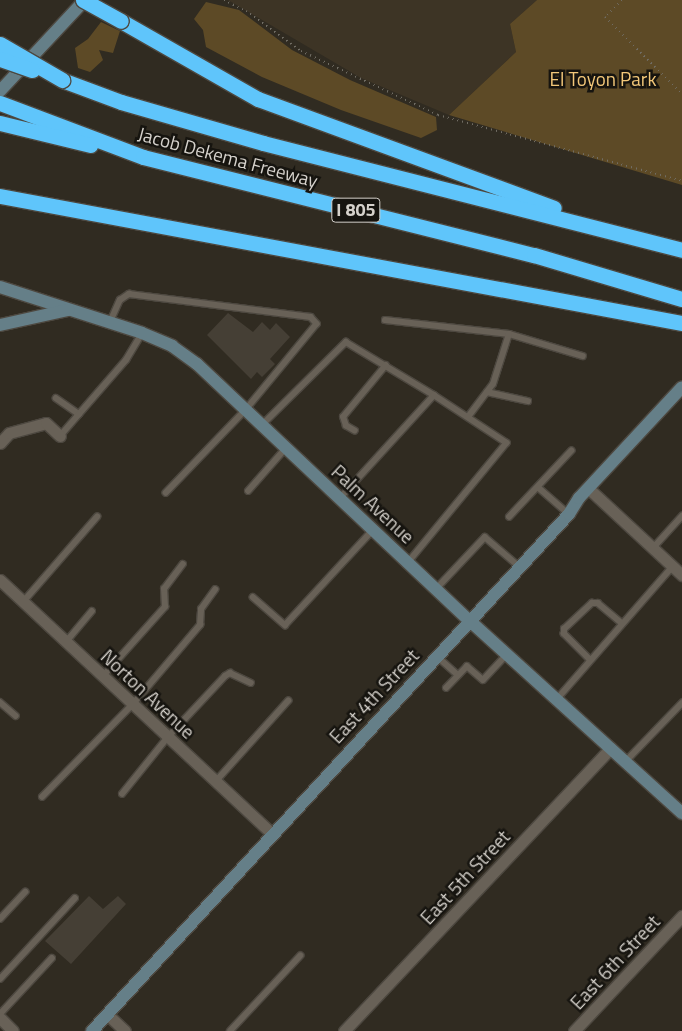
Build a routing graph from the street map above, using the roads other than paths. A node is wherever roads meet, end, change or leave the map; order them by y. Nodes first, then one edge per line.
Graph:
1 (84, 0) edge
2 (0, 44) edge
3 (0, 59) edge
4 (62, 80) junction
5 (0, 91) edge
6 (0, 103) edge
7 (0, 123) edge
8 (143, 157) junction
9 (0, 196) edge
10 (630, 236) junction
11 (682, 250) edge
12 (0, 287) edge
13 (682, 299) edge
14 (70, 310) junction
15 (385, 320) dead end
16 (110, 322) junction
17 (682, 323) edge
18 (0, 325) edge
19 (142, 333) junction
20 (509, 334) junction
21 (583, 356) dead end
22 (386, 365) junction
23 (682, 387) edge
24 (487, 392) junction
25 (434, 395) junction
26 (56, 398) dead end
27 (528, 401) dead end
28 (246, 410) junction
29 (78, 414) junction
30 (468, 417) junction
31 (262, 425) junction
32 (354, 432) dead end
33 (60, 436) joint
34 (0, 443) edge
35 (286, 448) junction
36 (571, 450) dead end
37 (538, 487) junction
38 (588, 488) junction
39 (248, 491) dead end
40 (166, 493) dead end
41 (340, 498) junction
42 (569, 514) junction
43 (682, 516) edge
44 (97, 517) dead end
45 (509, 517) dead end
46 (373, 530) junction
47 (653, 548) junction
48 (408, 562) junction
49 (182, 564) dead end
50 (520, 567) junction
51 (672, 567) junction
52 (682, 575) edge
53 (0, 580) edge
54 (436, 589) junction
55 (215, 590) dead end
56 (253, 597) dead end
57 (23, 602) junction
58 (92, 611) dead end
59 (470, 621) junction
60 (622, 623) junction
61 (66, 642) junction
62 (507, 654) junction
63 (437, 656) junction
64 (590, 660) junction
65 (458, 675) junction
66 (103, 676) junction
67 (251, 683) dead end
68 (446, 688) dead end
69 (556, 699) junction
70 (288, 701) dead end
71 (0, 702) edge
72 (682, 703) edge
73 (133, 704) junction
74 (16, 716) dead end
75 (168, 737) junction
76 (611, 748) junction
77 (626, 761) junction
78 (216, 781) junction
79 (122, 794) dead end
80 (42, 797) dead end
81 (682, 814) edge
82 (272, 834) junction
83 (25, 892) dead end
84 (75, 898) dead end
85 (682, 916) edge
86 (0, 919) edge
87 (300, 956) dead end
88 (52, 958) dead end
89 (0, 979) edge
90 (0, 1014) edge
91 (108, 1015) junction
92 (0, 1018) edge
93 (13, 1031) edge
94 (92, 1031) edge
95 (124, 1031) edge
96 (230, 1031) edge
97 (344, 1031) edge
98 (574, 1031) edge

1 - 5 street
1 - 10 highway, bridge
2 - 4 highway, bridge
3 - 4 highway, Jacob Dekema Freeway / I 805, bridge
4 - 10 highway, Jacob Dekema Freeway / I 805
6 - 8 highway, Jacob Dekema Freeway / I 805
7 - 8 highway
8 - 13 highway, Jacob Dekema Freeway / I 805
9 - 17 highway
10 - 11 highway, Jacob Dekema Freeway / I 805
12 - 14 street, Palm Avenue
14 - 16 street, Palm Avenue
14 - 18 street
15 - 20 lane
16 - 19 street, Palm Avenue
16 - 28 lane
19 - 28 street, Palm Avenue
19 - 29 lane
20 - 21 lane
20 - 24 lane
22 - 25 lane
22 - 31 lane
22 - 32 lane
23 - 38 street, East 4th Street
24 - 27 lane
24 - 30 lane
25 - 30 lane
25 - 41 lane
26 - 29 lane
28 - 31 street, Palm Avenue
28 - 40 lane
29 - 33 lane
30 - 48 lane
31 - 35 street, Palm Avenue
33 - 34 street
35 - 39 lane
35 - 41 street, Palm Avenue
36 - 37 lane
37 - 42 lane
37 - 45 lane
38 - 42 street, East 4th Street
38 - 47 street
41 - 46 street, Palm Avenue
42 - 50 street, East 4th Street
43 - 47 lane
44 - 57 lane
46 - 48 street, Palm Avenue
46 - 56 lane
47 - 51 street
48 - 54 street, Palm Avenue
49 - 66 lane
50 - 54 lane
50 - 59 street, East 4th Street
51 - 52 street
51 - 60 lane
53 - 57 street, Norton Avenue
54 - 59 street, Palm Avenue
55 - 73 lane
57 - 61 street, Norton Avenue
58 - 61 lane
59 - 62 street, Palm Avenue
59 - 63 street, East 4th Street
60 - 64 lane
60 - 64 lane
61 - 66 street, Norton Avenue
62 - 65 lane
62 - 69 street, Palm Avenue
63 - 65 lane
63 - 82 street, East 4th Street
64 - 69 lane
65 - 68 lane
66 - 73 street, Norton Avenue
67 - 75 lane
69 - 76 street, Palm Avenue
70 - 78 lane
71 - 74 lane
72 - 77 lane
73 - 75 street, Norton Avenue
73 - 80 lane
75 - 78 street, Norton Avenue
75 - 79 lane
76 - 77 street, Palm Avenue
76 - 97 street, East 5th Street
77 - 81 street, Palm Avenue
78 - 82 street, Norton Avenue
82 - 91 street, East 4th Street
83 - 86 lane
84 - 89 lane
85 - 98 street, East 6th Street
87 - 96 lane
88 - 90 lane
91 - 94 street, East 4th Street
91 - 95 street
92 - 93 street

